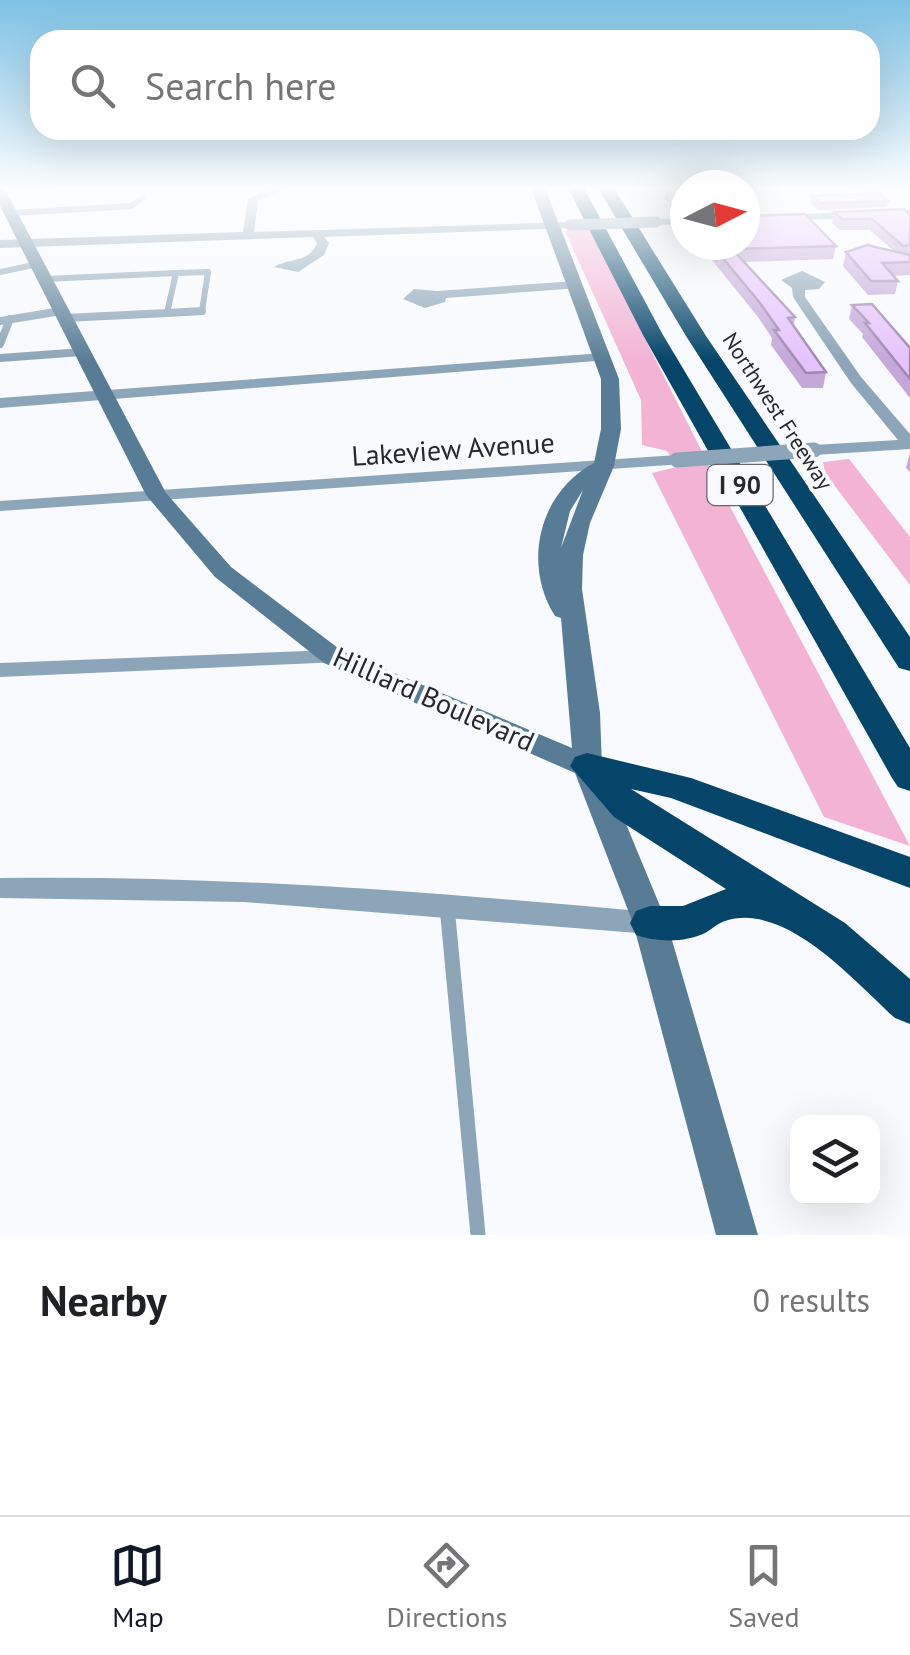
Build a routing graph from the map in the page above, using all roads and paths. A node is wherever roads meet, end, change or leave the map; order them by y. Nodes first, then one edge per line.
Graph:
1 (28, 246) edge
2 (322, 246) edge
3 (566, 246) edge
4 (606, 246) edge
5 (641, 246) edge
6 (303, 262) dead end
7 (0, 272) edge
8 (41, 272) junction
9 (176, 273) junction
10 (575, 285) junction
11 (798, 286) dead end
12 (438, 295) dead end
13 (167, 312) junction
14 (63, 314) junction
15 (5, 320) edge
16 (0, 344) edge
17 (82, 352) junction
18 (602, 357) junction
19 (0, 358) edge
20 (104, 395) junction
21 (0, 403) edge
22 (910, 444) edge
23 (604, 466) junction
24 (157, 495) junction
25 (0, 506) edge
26 (333, 657) junction
27 (910, 661) edge
28 (0, 670) edge
29 (587, 766) junction
30 (910, 778) edge
31 (910, 873) edge
32 (0, 888) edge
33 (446, 904) junction
34 (650, 923) junction
35 (823, 930) junction
36 (910, 1005) edge
37 (478, 1235) edge
38 (737, 1235) edge

1 - 8 main road, Hilliard Boulevard
2 - 6 street
3 - 10 main road
4 - 30 highway, I 90
5 - 27 highway, Northwest Freeway / I 90
7 - 8 lane
8 - 9 lane
8 - 14 main road, Hilliard Boulevard
9 - 13 lane
9 - 13 lane
10 - 12 street
10 - 18 main road
11 - 22 street
13 - 14 lane
14 - 15 lane
14 - 17 main road, Hilliard Boulevard
15 - 16 lane
17 - 19 lane
17 - 20 main road, Hilliard Boulevard
18 - 20 street
18 - 23 main road
20 - 21 street
20 - 24 main road, Hilliard Boulevard
22 - 23 street, Lakeview Avenue, bridge
23 - 24 street, Lakeview Avenue
23 - 29 main road
24 - 25 street, Lakeview Avenue
24 - 26 main road, Hilliard Boulevard
26 - 28 street
26 - 29 main road, Hilliard Boulevard
29 - 31 highway
29 - 34 main road
29 - 35 highway
32 - 33 street
33 - 34 street
33 - 37 lane
34 - 35 highway
34 - 38 main road
35 - 36 highway

